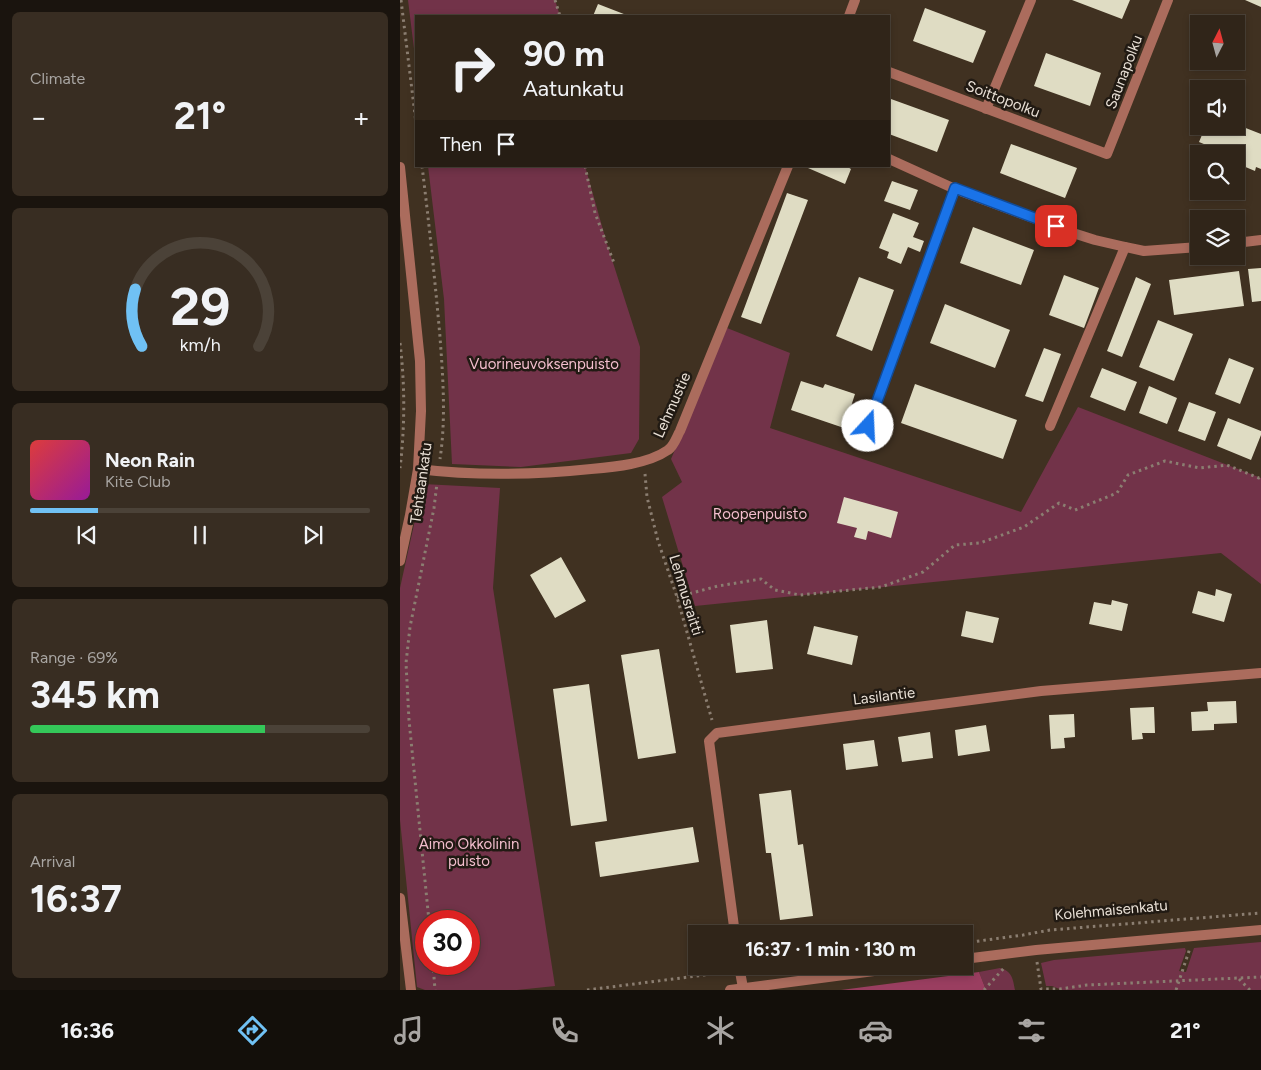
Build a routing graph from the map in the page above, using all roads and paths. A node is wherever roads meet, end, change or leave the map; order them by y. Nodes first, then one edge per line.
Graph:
1 (401, 0) edge
2 (555, 0) edge
3 (855, 0) edge
4 (1031, 0) edge
5 (1168, 0) edge
6 (560, 15) edge
7 (849, 15) edge
8 (890, 72) edge
9 (986, 109) junction
10 (415, 115) edge
11 (1107, 154) joint
12 (890, 159) edge
13 (400, 167) edge
14 (422, 167) edge
15 (586, 167) edge
16 (788, 167) edge
17 (955, 188) junction
18 (1261, 240) edge
19 (1245, 242) edge
20 (1125, 247) junction
21 (1190, 248) edge
22 (614, 263) dead end
23 (400, 343) edge
24 (868, 426) dead end
25 (1050, 426) dead end
26 (643, 462) junction
27 (400, 468) edge
28 (418, 469) junction
29 (439, 472) junction
30 (1261, 477) edge
31 (400, 561) edge
32 (676, 597) junction
33 (1261, 673) edge
34 (717, 733) junction
35 (400, 898) edge
36 (427, 910) edge
37 (1261, 913) edge
38 (734, 925) edge
39 (1261, 930) edge
40 (1194, 936) junction
41 (973, 942) edge
42 (1036, 950) junction
43 (1018, 952) junction
44 (973, 959) edge
45 (434, 975) edge
46 (703, 975) edge
47 (740, 975) edge
48 (843, 975) edge
49 (1239, 978) junction
50 (1261, 978) edge
51 (1179, 981) junction
52 (743, 988) junction
53 (411, 990) edge
54 (435, 990) edge
55 (587, 990) edge
56 (730, 990) edge
57 (984, 990) edge
58 (1176, 990) edge
59 (1250, 990) edge

1 - 10 path
2 - 6 path
3 - 7 street
4 - 9 street
5 - 11 street, Saunapolku
8 - 9 street, Soittopolku
9 - 11 street, Soittopolku
12 - 17 street
13 - 28 street, Tehtaankatu
14 - 29 path, Tehtaankatu
15 - 22 path
16 - 26 street, Lehmustie
17 - 20 street
17 - 24 street
18 - 19 street
20 - 21 street
20 - 25 street
23 - 27 path, Tehtaankatu
26 - 29 street, Lehmustie
26 - 32 path, Lehmusraitti
28 - 29 street, Lehmustie
28 - 31 street, Tehtaankatu
29 - 36 path, Tehtaankatu
30 - 32 path
32 - 34 path, Lehmusraitti
33 - 34 street, Lasilantie
34 - 38 street
35 - 53 street
37 - 41 path, Kolehmaisenkatu
39 - 40 street
40 - 42 street
40 - 51 path
42 - 43 street
42 - 51 path
43 - 44 street
43 - 57 path
45 - 54 path
46 - 55 path
47 - 52 street
48 - 52 street
49 - 50 path
49 - 51 path
49 - 59 path
51 - 58 path
52 - 56 street

